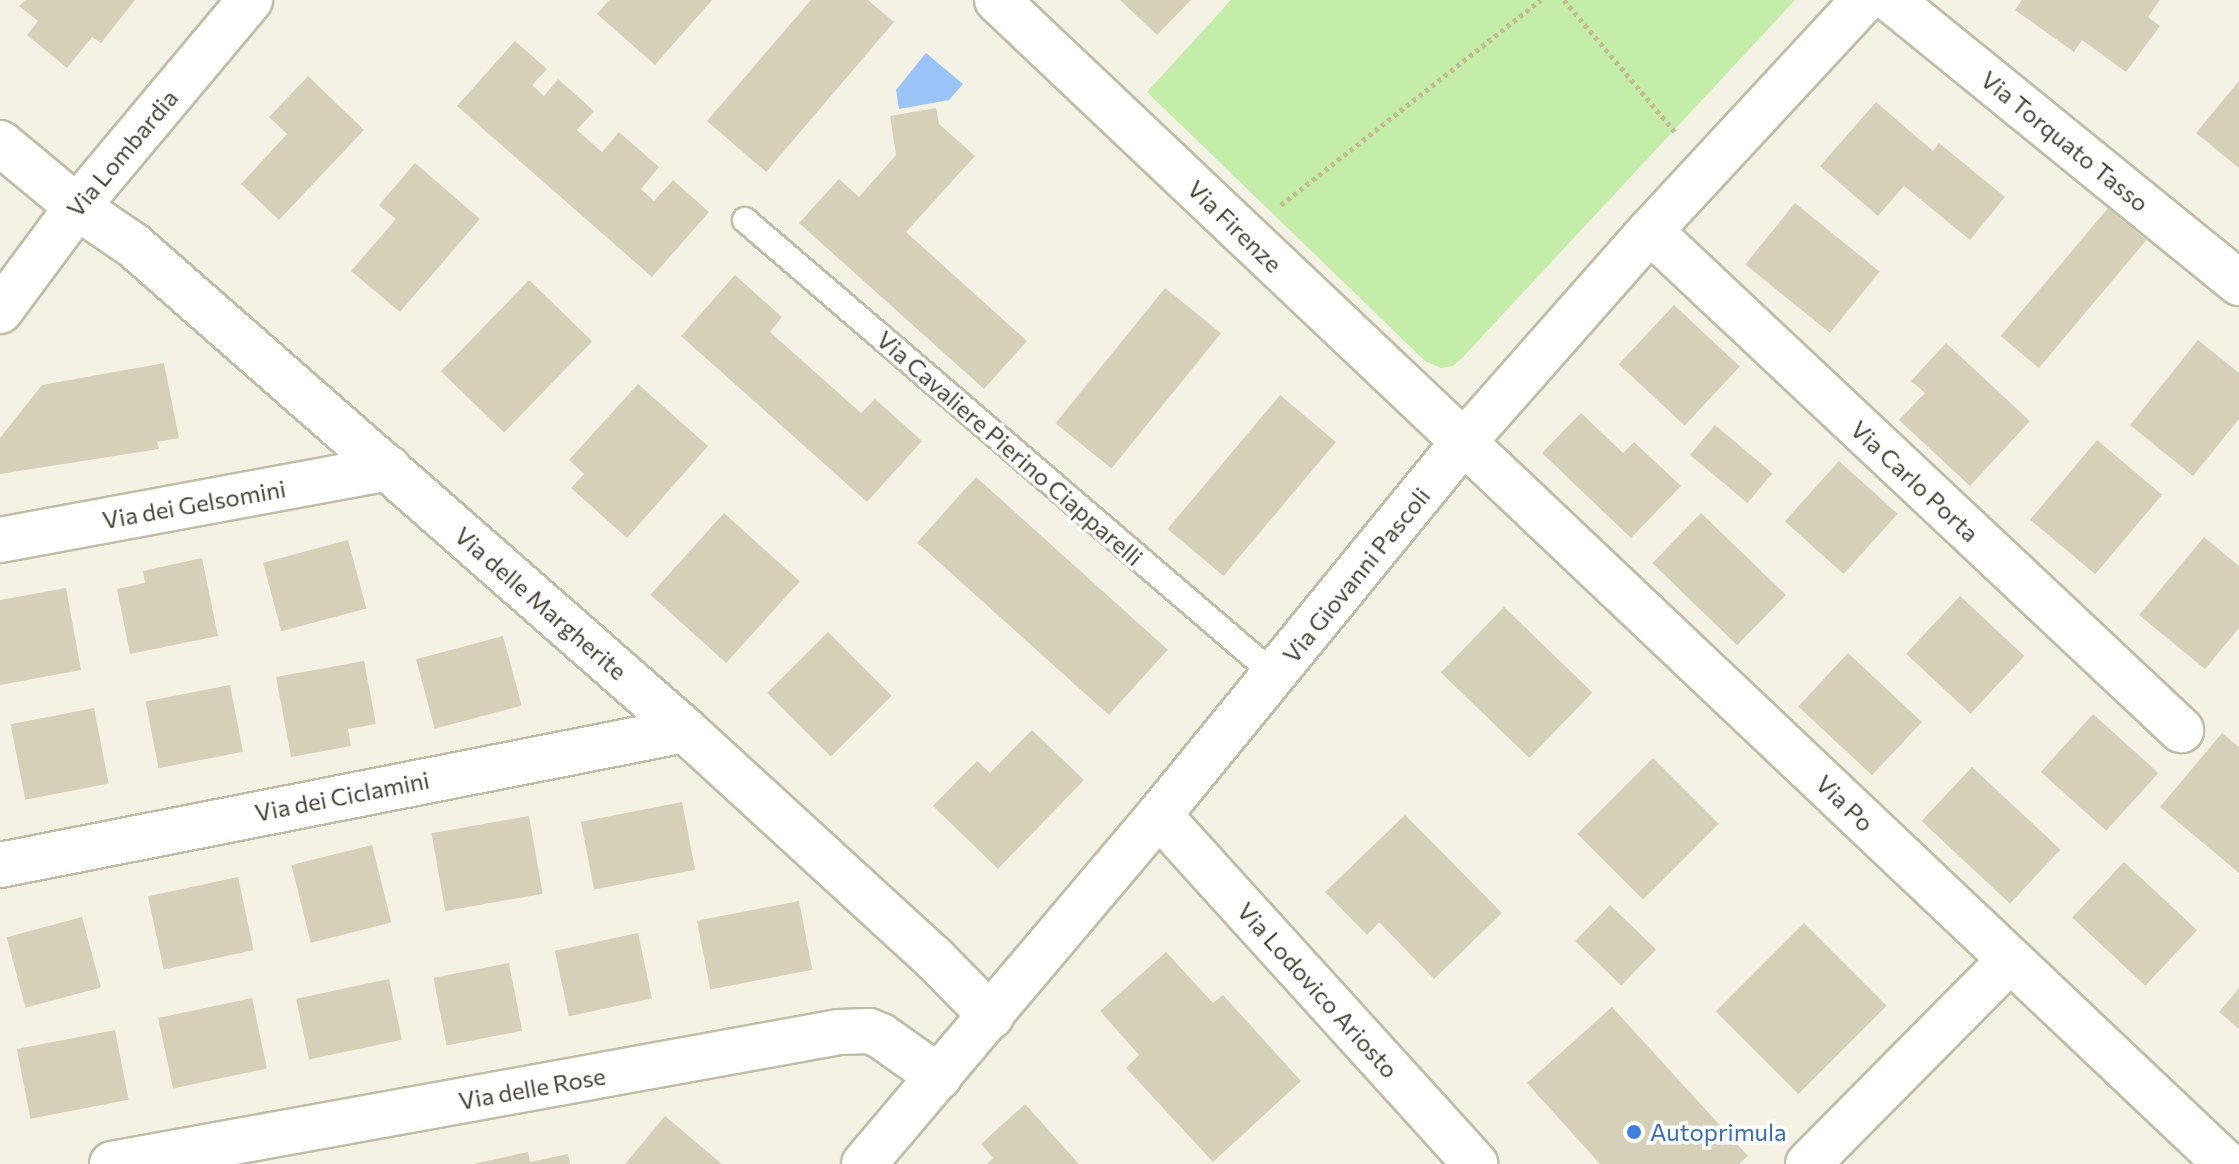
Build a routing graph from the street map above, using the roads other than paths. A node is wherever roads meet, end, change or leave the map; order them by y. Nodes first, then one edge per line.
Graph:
1 (250, 0) edge
2 (1864, 0) edge
3 (1891, 0) edge
4 (1007, 3) edge
5 (0, 143) edge
6 (77, 207) junction
7 (745, 220) dead end
8 (1650, 231) junction
9 (2239, 283) edge
10 (0, 311) edge
11 (1462, 444) junction
12 (388, 468) junction
13 (0, 540) edge
14 (1275, 675) junction
15 (685, 730) junction
16 (2181, 730) dead end
17 (1159, 815) junction
18 (0, 865) edge
19 (2010, 960) junction
20 (991, 1016) junction
21 (939, 1077) junction
22 (138, 1161) edge
23 (864, 1164) edge
24 (1476, 1164) edge
25 (1808, 1164) edge
26 (2226, 1164) edge

1 - 6 street, Via Lombardia
2 - 8 street, Via Giovanni Pascoli
3 - 9 street, Via Torquato Tasso
4 - 11 street, Via Firenze
5 - 6 street, Via delle Margherite
6 - 10 street, Via Lombardia
6 - 12 street, Via delle Margherite
7 - 14 lane, Via Cavaliere Pierino Ciapparelli
8 - 11 street, Via Giovanni Pascoli
8 - 16 street, Via Carlo Porta
11 - 14 street, Via Giovanni Pascoli
11 - 19 street, Via Po
12 - 13 street, Via dei Gelsomini
12 - 15 street, Via delle Margherite
14 - 17 street, Via Giovanni Pascoli
15 - 18 street, Via dei Ciclamini
15 - 20 street, Via delle Margherite
17 - 20 street, Via Giovanni Pascoli
17 - 24 street, Via Lodovico Ariosto
19 - 25 street
19 - 26 street, Via Po
20 - 21 street, Via Giovanni Pascoli
21 - 22 street, Via delle Rose
21 - 23 street, Via Giovanni Pascoli

